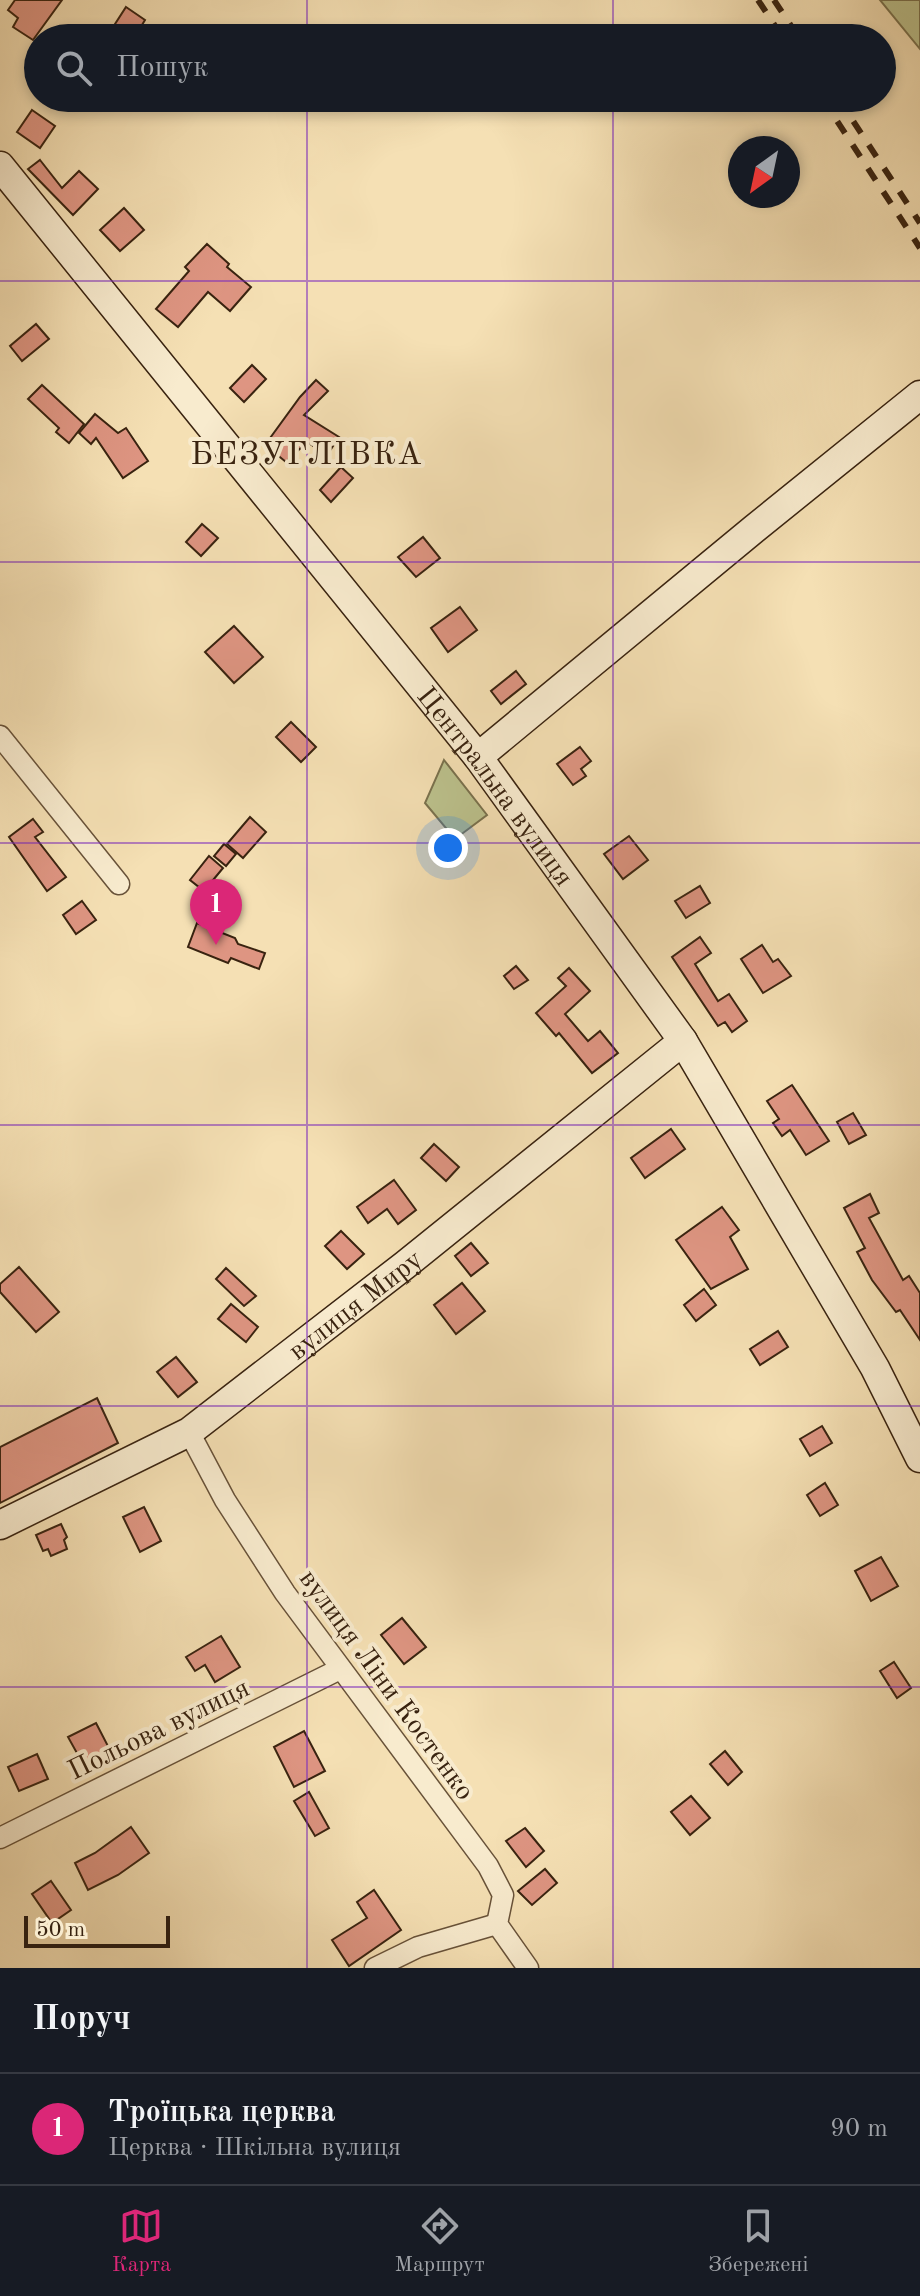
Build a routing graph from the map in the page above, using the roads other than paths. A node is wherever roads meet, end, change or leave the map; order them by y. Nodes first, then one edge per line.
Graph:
1 (0, 166) edge
2 (920, 395) edge
3 (0, 736) edge
4 (478, 757) junction
5 (119, 884) dead end
6 (683, 1041) junction
7 (189, 1432) junction
8 (920, 1458) edge
9 (0, 1525) edge
10 (340, 1669) junction
11 (0, 1838) edge
12 (497, 1924) junction
13 (375, 1968) edge
14 (528, 1968) edge

1 - 4 street, Центральна вулиця
2 - 4 street
3 - 5 street
4 - 6 street, Центральна вулиця
6 - 7 street, вулиця Миру
6 - 8 street, Центральна вулиця
7 - 9 street, вулиця Миру
7 - 10 street, вулиця Ліни Костенко
10 - 11 street, Польова вулиця
10 - 12 street, вулиця Ліни Костенко
12 - 13 street
12 - 14 street

